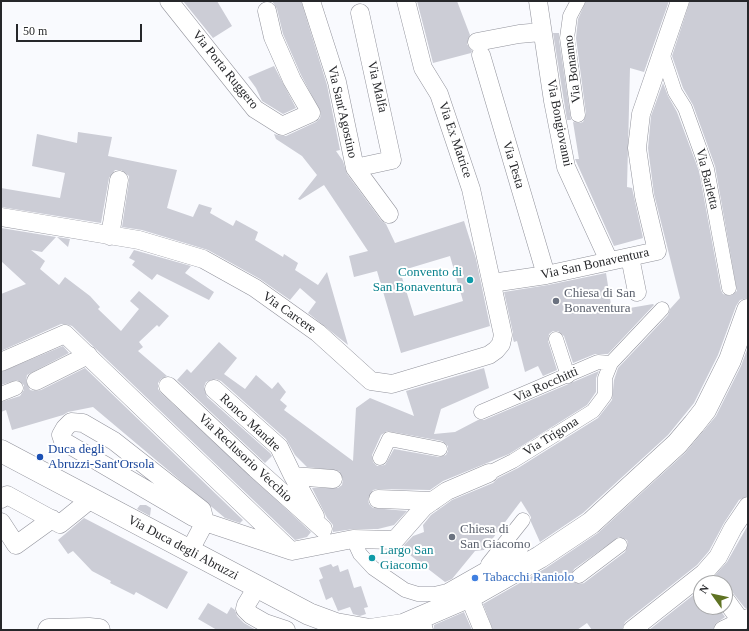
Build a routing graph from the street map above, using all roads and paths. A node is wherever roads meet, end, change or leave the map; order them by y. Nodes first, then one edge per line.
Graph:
1 (169, 1) edge
2 (311, 1) edge
3 (406, 1) edge
4 (538, 1) edge
5 (578, 1) edge
6 (680, 1) edge
7 (267, 11) dead end
8 (360, 13) dead end
9 (541, 32) junction
10 (662, 53) junction
11 (578, 115) dead end
12 (355, 168) junction
13 (119, 180) dead end
14 (389, 214) dead end
15 (1, 217) edge
16 (110, 236) junction
17 (630, 257) junction
18 (610, 261) junction
19 (546, 275) junction
20 (492, 283) junction
21 (730, 288) dead end
22 (637, 292) dead end
23 (662, 309) dead end
24 (748, 310) edge
25 (556, 339) dead end
26 (88, 355) junction
27 (1, 362) edge
28 (611, 363) junction
29 (568, 376) junction
30 (36, 381) dead end
31 (168, 386) dead end
32 (16, 388) dead end
33 (214, 389) dead end
34 (1, 394) edge
35 (481, 412) dead end
36 (440, 449) dead end
37 (1, 451) edge
38 (380, 458) dead end
39 (489, 473) joint
40 (293, 476) junction
41 (333, 479) dead end
42 (1, 499) edge
43 (91, 499) junction
44 (378, 499) dead end
45 (433, 501) junction
46 (748, 506) edge
47 (52, 519) junction
48 (523, 520) dead end
49 (1, 522) edge
50 (205, 522) junction
51 (325, 536) junction
52 (353, 539) junction
53 (620, 545) dead end
54 (521, 549) dead end
55 (292, 551) junction
56 (190, 552) junction
57 (482, 571) junction
58 (709, 575) edge
59 (579, 576) dead end
60 (257, 587) junction
61 (693, 588) edge
62 (469, 596) junction
63 (733, 608) edge
64 (744, 620) edge
65 (424, 623) edge
66 (49, 630) edge
67 (99, 630) edge
68 (286, 630) edge
69 (370, 630) edge
70 (483, 630) edge
71 (632, 630) edge
72 (723, 630) edge

1 - 7 street, Via Porta Ruggero
2 - 12 street, Via Sant'Agostino
3 - 20 street, Via Ex Matrice
4 - 9 street, Via Bongiovanni
5 - 11 street, Via Bonanno
6 - 10 street, Via San Bonaventura
8 - 12 street, Via Malfa
9 - 18 street, Via Bongiovanni
9 - 19 street, Via Testa
10 - 17 street, Via San Bonaventura
10 - 21 street, Via Barletta
12 - 14 street, Via Sant'Agostino
13 - 16 street
15 - 16 street, Via Carcere
16 - 20 street, Via Carcere
17 - 18 street, Via San Bonaventura
17 - 22 street
18 - 19 street, Via San Bonaventura
19 - 20 street, Via San Bonaventura
23 - 28 street, Via Trigona
24 - 62 street, Via Duca degli Abruzzi
25 - 29 street
26 - 27 street
26 - 30 street
26 - 55 street
28 - 29 street, Via Rocchitti
28 - 39 street, Via Trigona
29 - 35 street, Via Rocchitti
31 - 51 street, Via Reclusorio Vecchio
32 - 34 street
33 - 40 street, Ronco Mandre
36 - 38 street
37 - 43 street, Via Duca degli Abruzzi
39 - 45 street, Via Trigona
40 - 41 street
40 - 51 street, Ronco Mandre
42 - 47 street
43 - 47 street
43 - 56 street, Via Duca degli Abruzzi
44 - 45 street
45 - 52 street, Via Trigona
46 - 58 street
47 - 49 street
48 - 57 street
50 - 50 street
50 - 55 street
50 - 56 street
51 - 52 street
51 - 55 street
52 - 57 street
53 - 59 street
54 - 57 street
56 - 60 street, Via Duca degli Abruzzi
60 - 68 street
60 - 69 street, Via Duca degli Abruzzi
61 - 71 street
62 - 65 street, Via Duca degli Abruzzi
62 - 70 street
63 - 64 street
64 - 72 street
65 - 69 street, Via Duca degli Abruzzi
66 - 67 street

